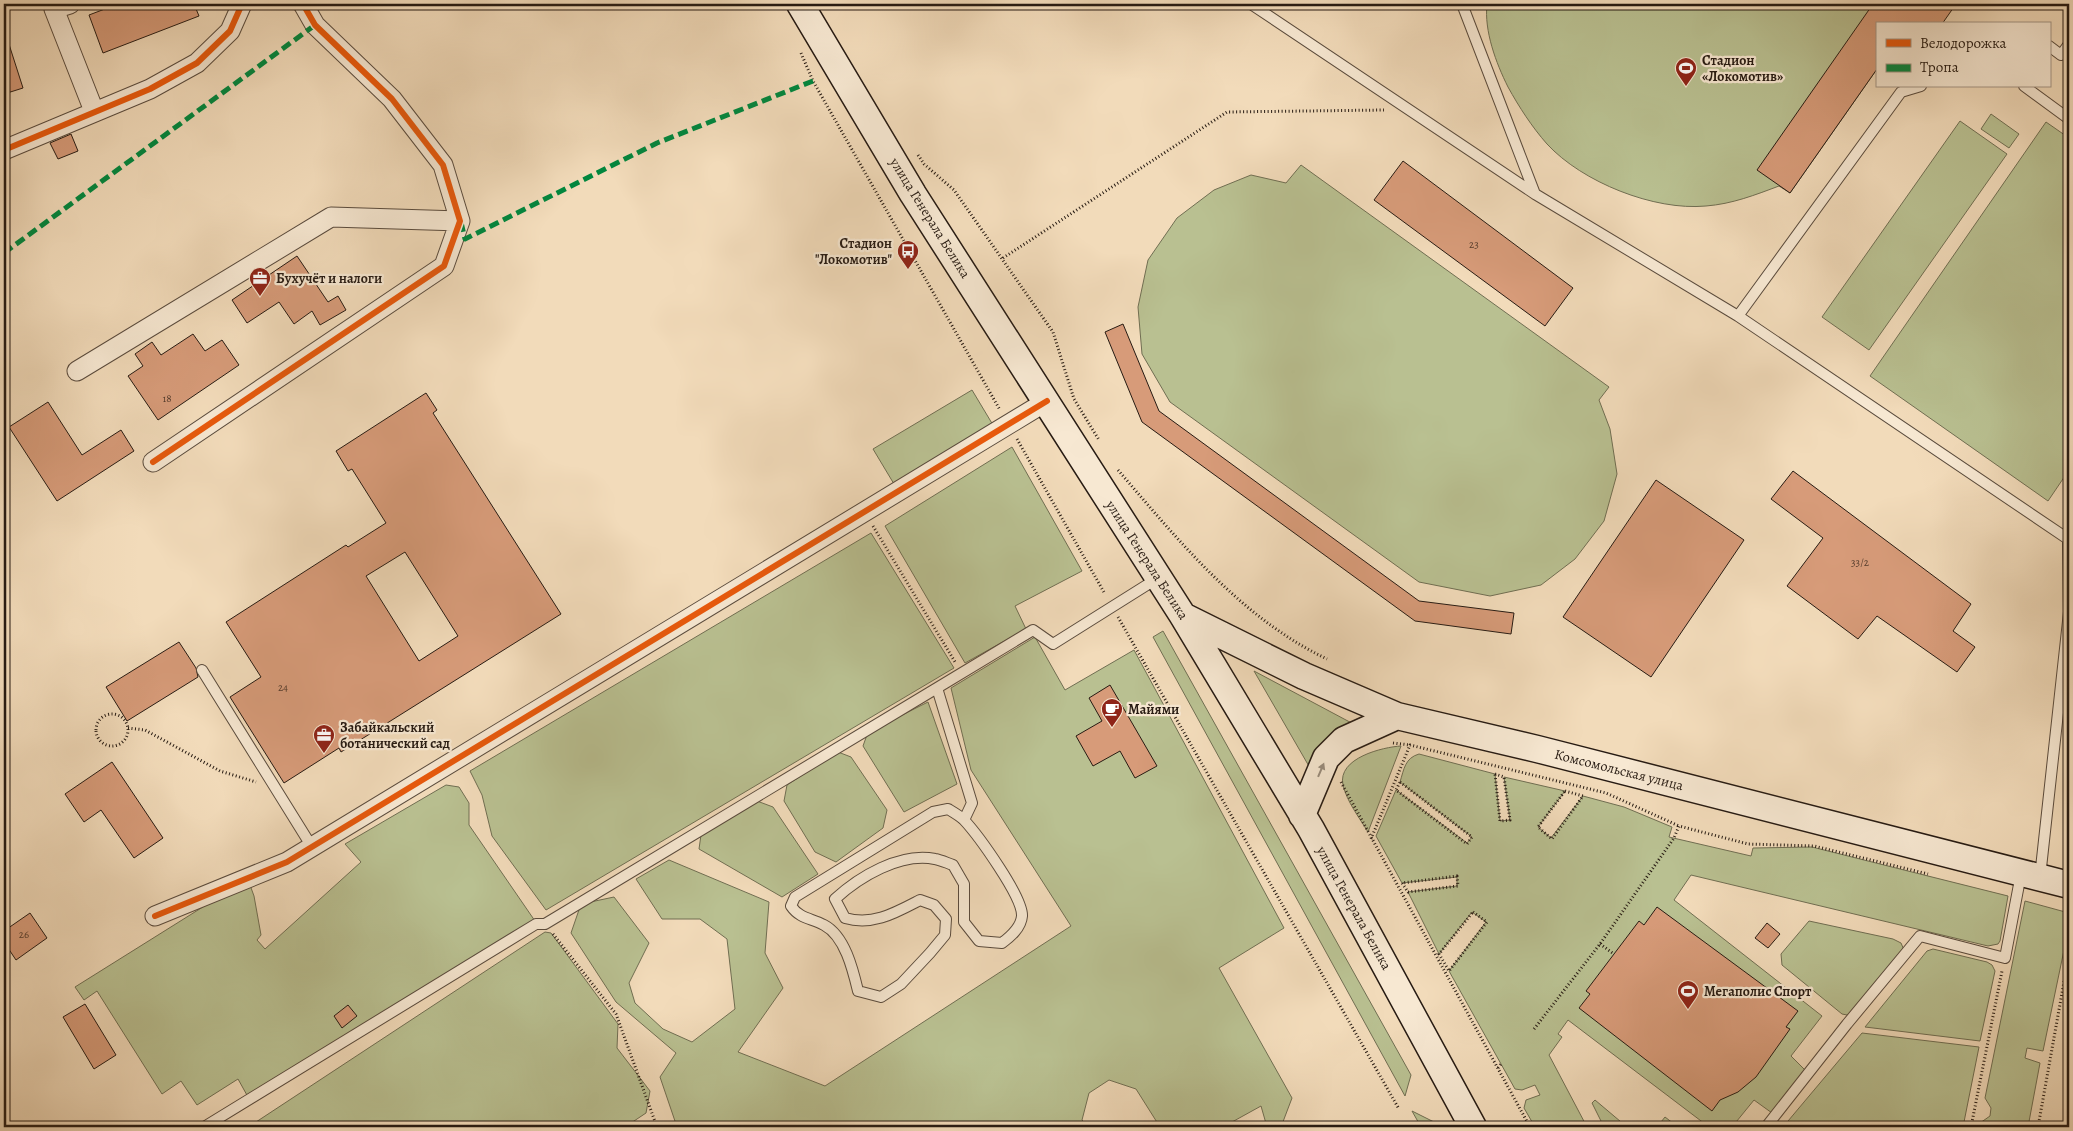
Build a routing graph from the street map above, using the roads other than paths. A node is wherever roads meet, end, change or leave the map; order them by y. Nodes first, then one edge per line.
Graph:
1 (70, 4) edge
2 (242, 4) edge
3 (303, 4) edge
4 (800, 4) edge
5 (1251, 4) edge
6 (1462, 4) edge
7 (2069, 44) edge
8 (2050, 47) edge
9 (1914, 88) edge
10 (2027, 88) edge
11 (94, 111) junction
12 (2069, 119) edge
13 (4, 150) edge
14 (1535, 194) junction
15 (460, 222) junction
16 (1738, 316) junction
17 (77, 371) dead end
18 (1046, 401) junction
19 (153, 462) dead end
20 (1158, 578) junction
21 (2069, 611) edge
22 (1183, 616) junction
23 (202, 670) dead end
24 (937, 688) junction
25 (1397, 716) junction
26 (1302, 815) junction
27 (964, 820) junction
28 (312, 848) junction
29 (2031, 874) junction
30 (2069, 885) edge
31 (155, 916) dead end
32 (204, 1127) edge
33 (1473, 1127) edge
34 (1766, 1127) edge

1 - 11 street
2 - 11 street
3 - 15 street
4 - 18 main road, улица Генерала Белика
5 - 14 lane
6 - 14 lane
7 - 8 lane
9 - 16 lane
10 - 12 lane
11 - 13 street
14 - 16 lane
15 - 17 street
15 - 19 street
16 - 21 lane
18 - 20 main road, улица Генерала Белика
18 - 28 street
20 - 22 main road, улица Генерала Белика
20 - 24 lane
21 - 29 lane
22 - 25 main road, Комсомольская улица
22 - 26 main road, улица Генерала Белика
23 - 28 lane
24 - 27 lane
24 - 32 lane
26 -> 25 main road
25 - 29 main road, Комсомольская улица
26 - 33 main road, улица Генерала Белика
27 - 27 lane
28 - 31 street
29 - 30 main road, Комсомольская улица
29 - 34 lane

